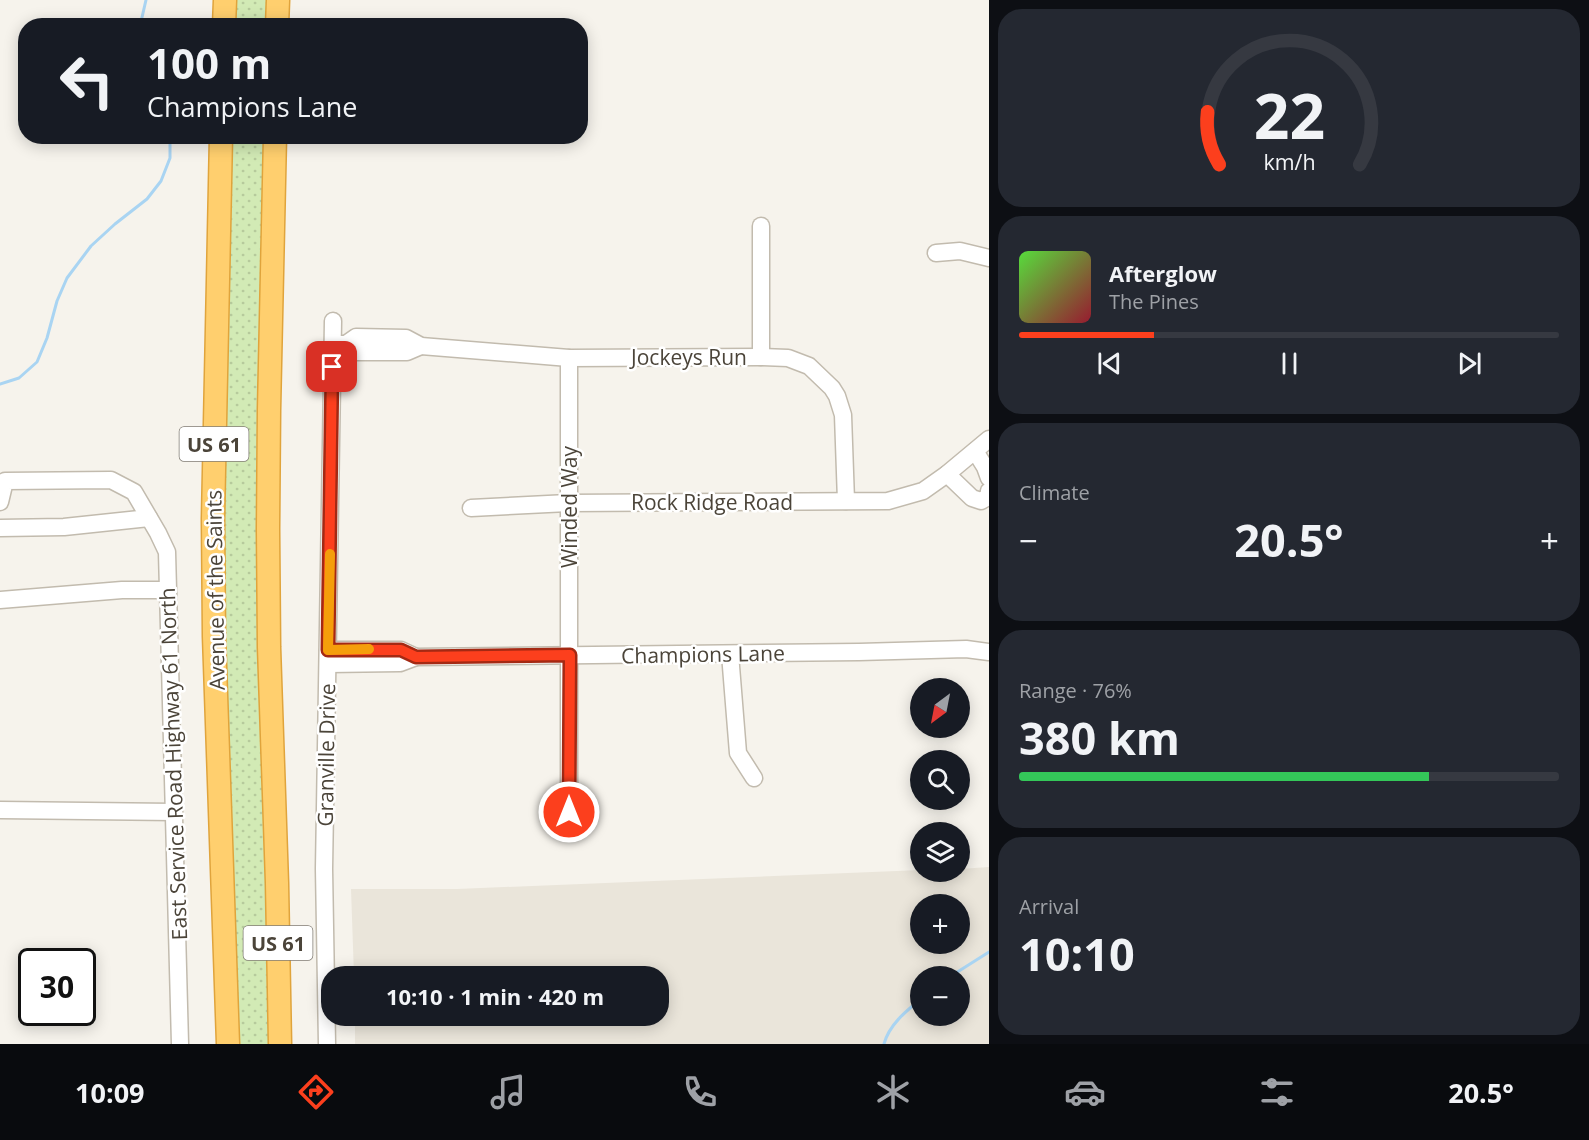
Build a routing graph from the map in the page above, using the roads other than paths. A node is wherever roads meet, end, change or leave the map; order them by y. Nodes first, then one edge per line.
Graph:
1 (225, 0) edge
2 (278, 0) edge
3 (224, 18) edge
4 (277, 18) edge
5 (221, 144) edge
6 (274, 144) edge
7 (761, 226) dead end
8 (936, 253) dead end
9 (989, 258) edge
10 (333, 321) dead end
11 (339, 344) junction
12 (761, 357) junction
13 (569, 358) junction
14 (989, 439) edge
15 (975, 451) junction
16 (947, 474) junction
17 (989, 478) edge
18 (989, 491) edge
19 (0, 501) edge
20 (846, 501) junction
21 (568, 503) junction
22 (471, 508) dead end
23 (149, 518) junction
24 (0, 528) edge
25 (168, 590) junction
26 (0, 600) edge
27 (989, 652) edge
28 (730, 654) junction
29 (570, 655) junction
30 (328, 657) junction
31 (754, 778) dead end
32 (0, 810) edge
33 (174, 812) junction
34 (569, 812) dead end
35 (180, 1044) edge
36 (228, 1044) edge
37 (280, 1044) edge
38 (327, 1044) edge

1 - 3 highway
2 - 4 highway
5 - 36 highway, Avenue of the Saints / US 61
6 - 37 highway, US 61
7 - 12 street
8 - 9 street
10 - 11 street, Granville Drive
11 - 13 street, Jockeys Run
11 - 30 street, Granville Drive
12 - 13 street, Jockeys Run
12 - 20 street, Jockeys Run
13 - 21 street, Winded Way
14 - 15 street, Rock Ridge Road
15 - 16 street, Rock Ridge Road
15 - 17 street
16 - 18 street
16 - 20 street, Rock Ridge Road
19 - 23 street, East Service Road Highway 61 North
20 - 21 street, Rock Ridge Road
21 - 22 street, Rock Ridge Road
21 - 29 street, Winded Way
23 - 24 street
23 - 25 street, East Service Road Highway 61 North
25 - 26 street
25 - 33 street, East Service Road Highway 61 North
27 - 28 street, Champions Lane
28 - 29 street, Champions Lane
28 - 31 street
29 - 30 street, Champions Lane
29 - 34 street, Winded Way
30 - 38 street, Granville Drive
32 - 33 street
33 - 35 street, East Service Road Highway 61 North

